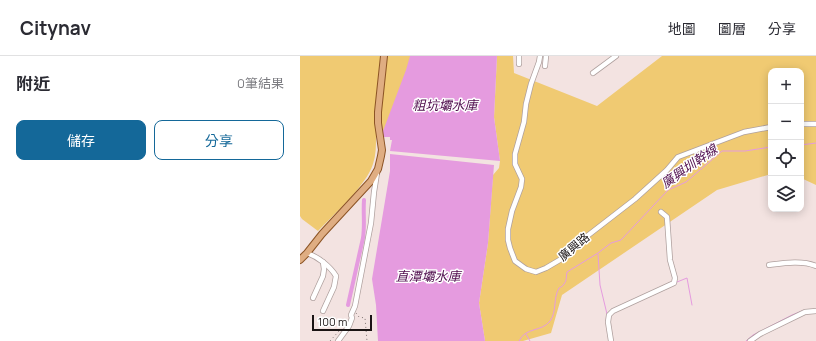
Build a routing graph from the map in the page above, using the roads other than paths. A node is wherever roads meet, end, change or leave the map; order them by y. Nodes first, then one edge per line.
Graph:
1 (384, 56) edge
2 (519, 56) edge
3 (540, 56) edge
4 (546, 56) edge
5 (616, 56) edge
6 (519, 64) dead end
7 (544, 66) dead end
8 (594, 74) dead end
9 (804, 124) edge
10 (816, 124) edge
11 (768, 128) edge
12 (378, 169) junction
13 (660, 212) dead end
14 (307, 253) junction
15 (300, 260) edge
16 (323, 262) junction
17 (769, 265) dead end
18 (816, 266) edge
19 (313, 298) dead end
20 (322, 311) dead end
21 (816, 312) edge
22 (338, 341) edge
23 (611, 341) edge
24 (750, 341) edge

1 - 12 main road
2 - 6 street
3 - 11 street, 廣興路
4 - 7 street
5 - 8 street
9 - 10 street
12 - 14 main road
12 - 22 street
13 - 23 street
14 - 15 main road
14 - 16 street
16 - 19 street
16 - 20 street
17 - 18 street
21 - 24 street

